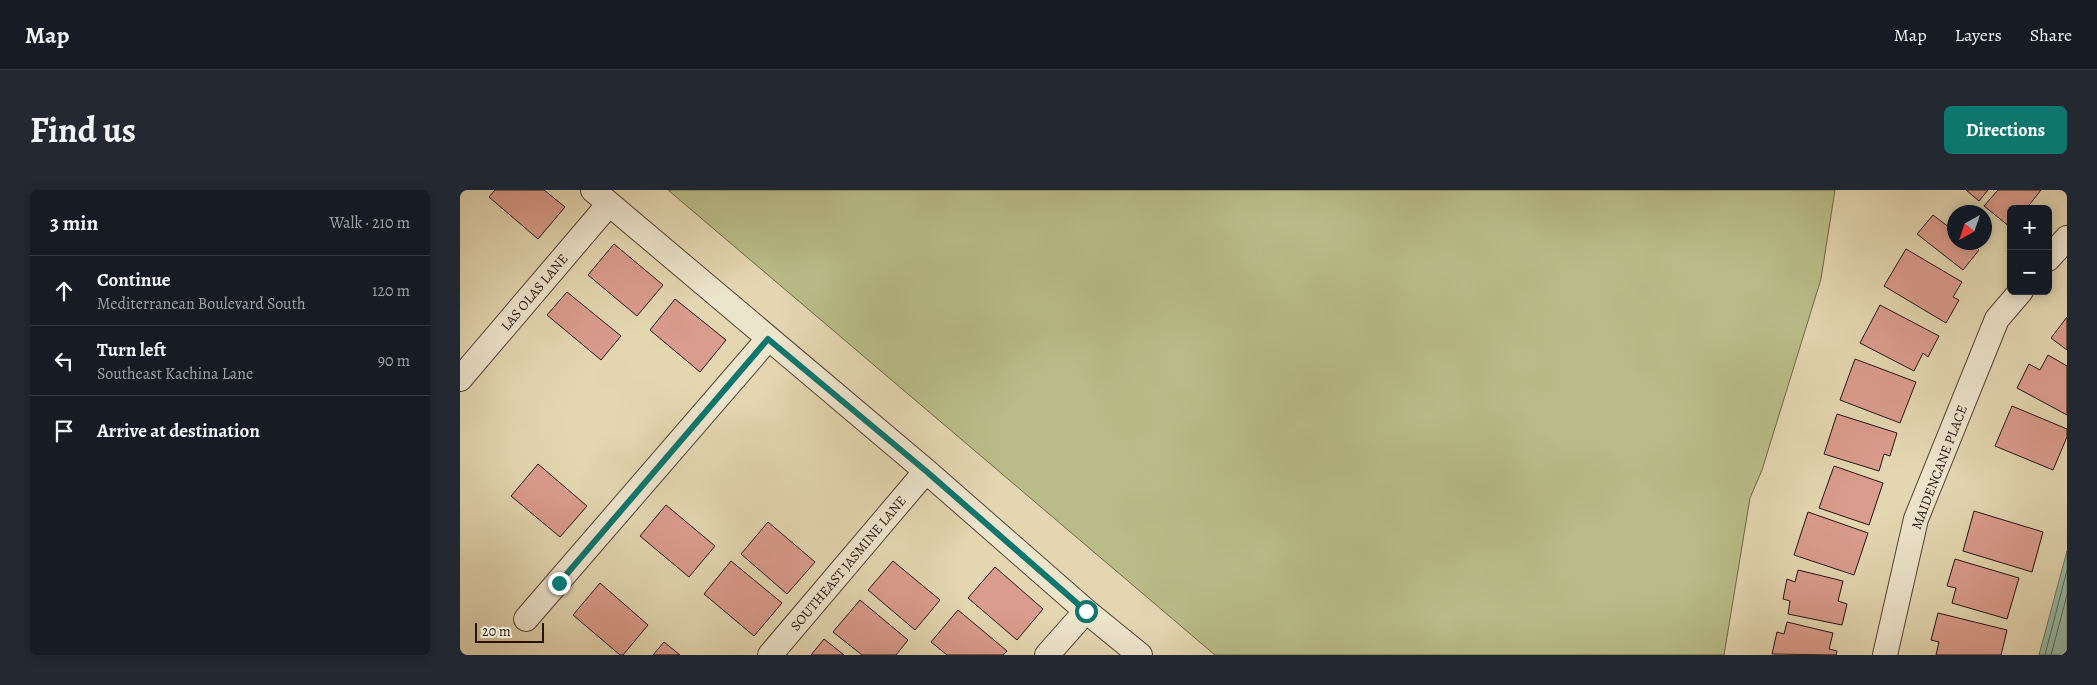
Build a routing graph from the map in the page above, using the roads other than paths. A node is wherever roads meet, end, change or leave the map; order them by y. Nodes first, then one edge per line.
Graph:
1 (601, 197) edge
2 (2067, 238) edge
3 (2052, 255) edge
4 (2018, 295) edge
5 (768, 339) junction
6 (460, 379) edge
7 (926, 471) junction
8 (1086, 611) junction
9 (526, 620) dead end
10 (770, 655) edge
11 (1047, 655) edge
12 (1140, 655) edge
13 (1885, 655) edge

1 - 5 street
1 - 6 street, LAS OLAS LANE
2 - 3 street
4 - 13 street, MAIDENCANE PLACE
5 - 7 street
5 - 9 street
7 - 8 street
7 - 10 street, SOUTHEAST JASMINE LANE
8 - 11 street
8 - 12 street

